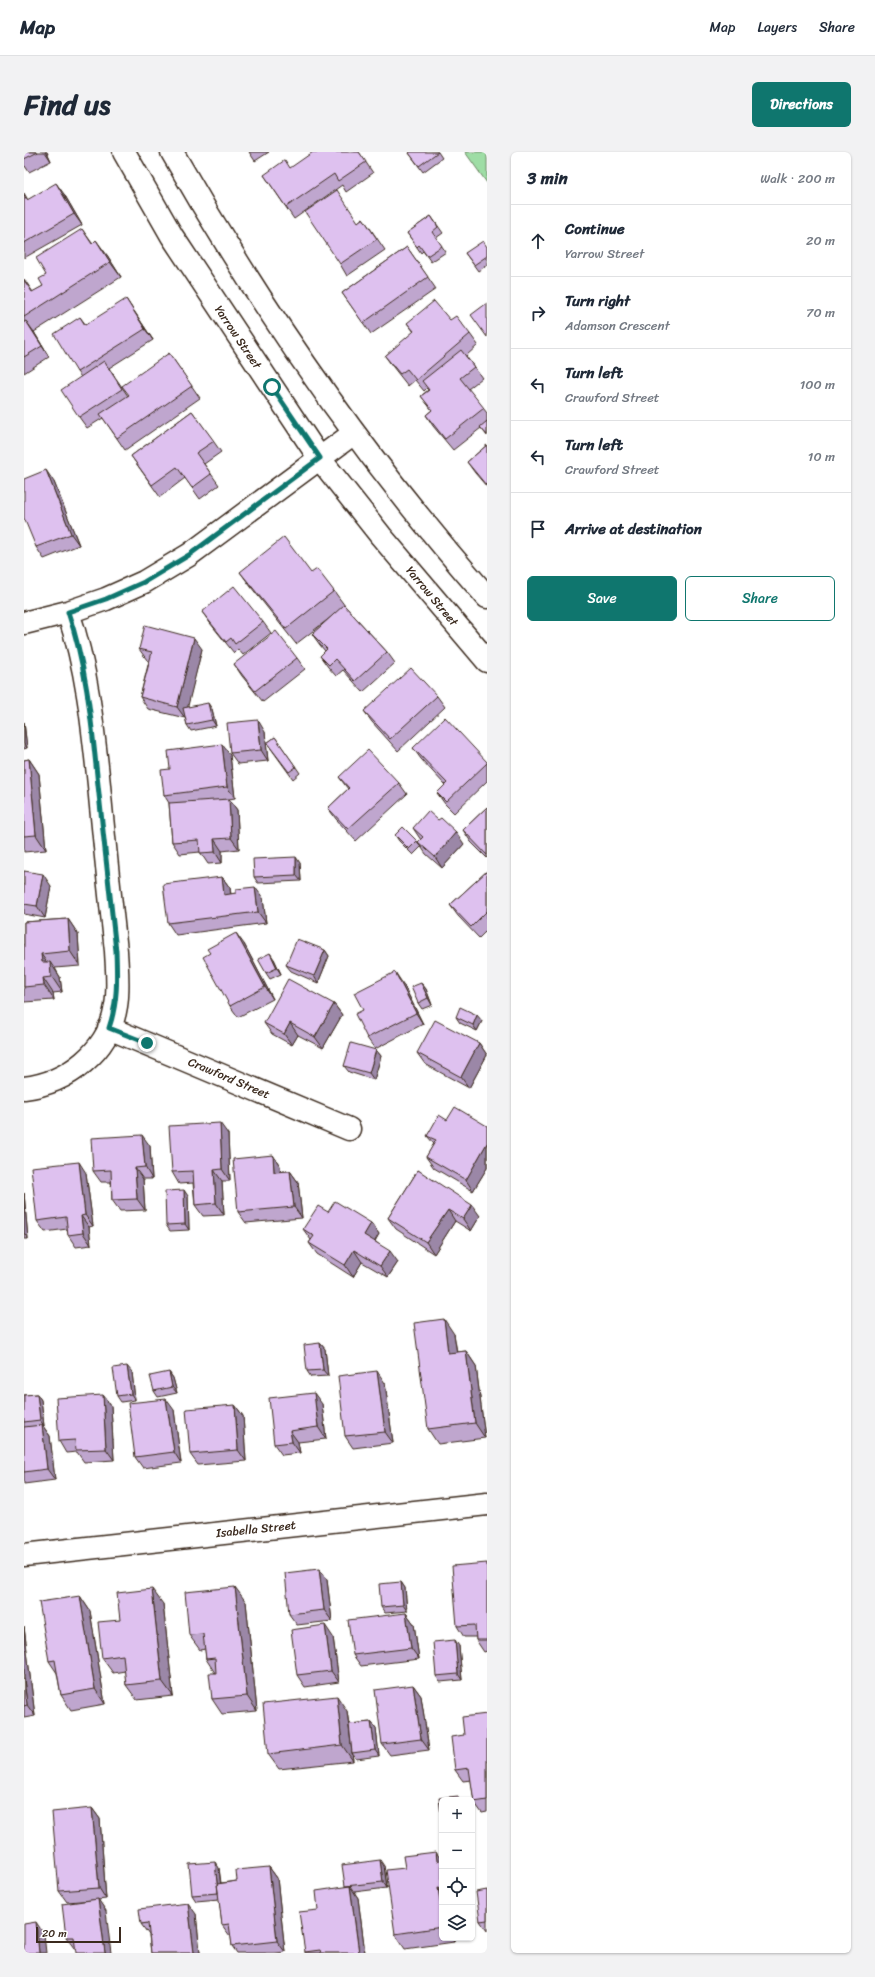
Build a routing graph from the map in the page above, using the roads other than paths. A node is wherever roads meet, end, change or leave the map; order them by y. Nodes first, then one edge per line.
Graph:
1 (124, 152) edge
2 (172, 152) edge
3 (354, 433) junction
4 (320, 458) junction
5 (487, 597) edge
6 (68, 612) junction
7 (24, 623) edge
8 (487, 659) edge
9 (109, 1028) junction
10 (24, 1088) edge
11 (349, 1129) dead end
12 (487, 1504) edge
13 (24, 1554) edge

1 - 4 street, Yarrow Street
2 - 3 street
3 - 4 street
3 - 5 street
4 - 6 street
4 - 8 street, Yarrow Street
6 - 7 street
6 - 9 street
9 - 10 street
9 - 11 street, Crawford Street
12 - 13 street, Isabella Street

